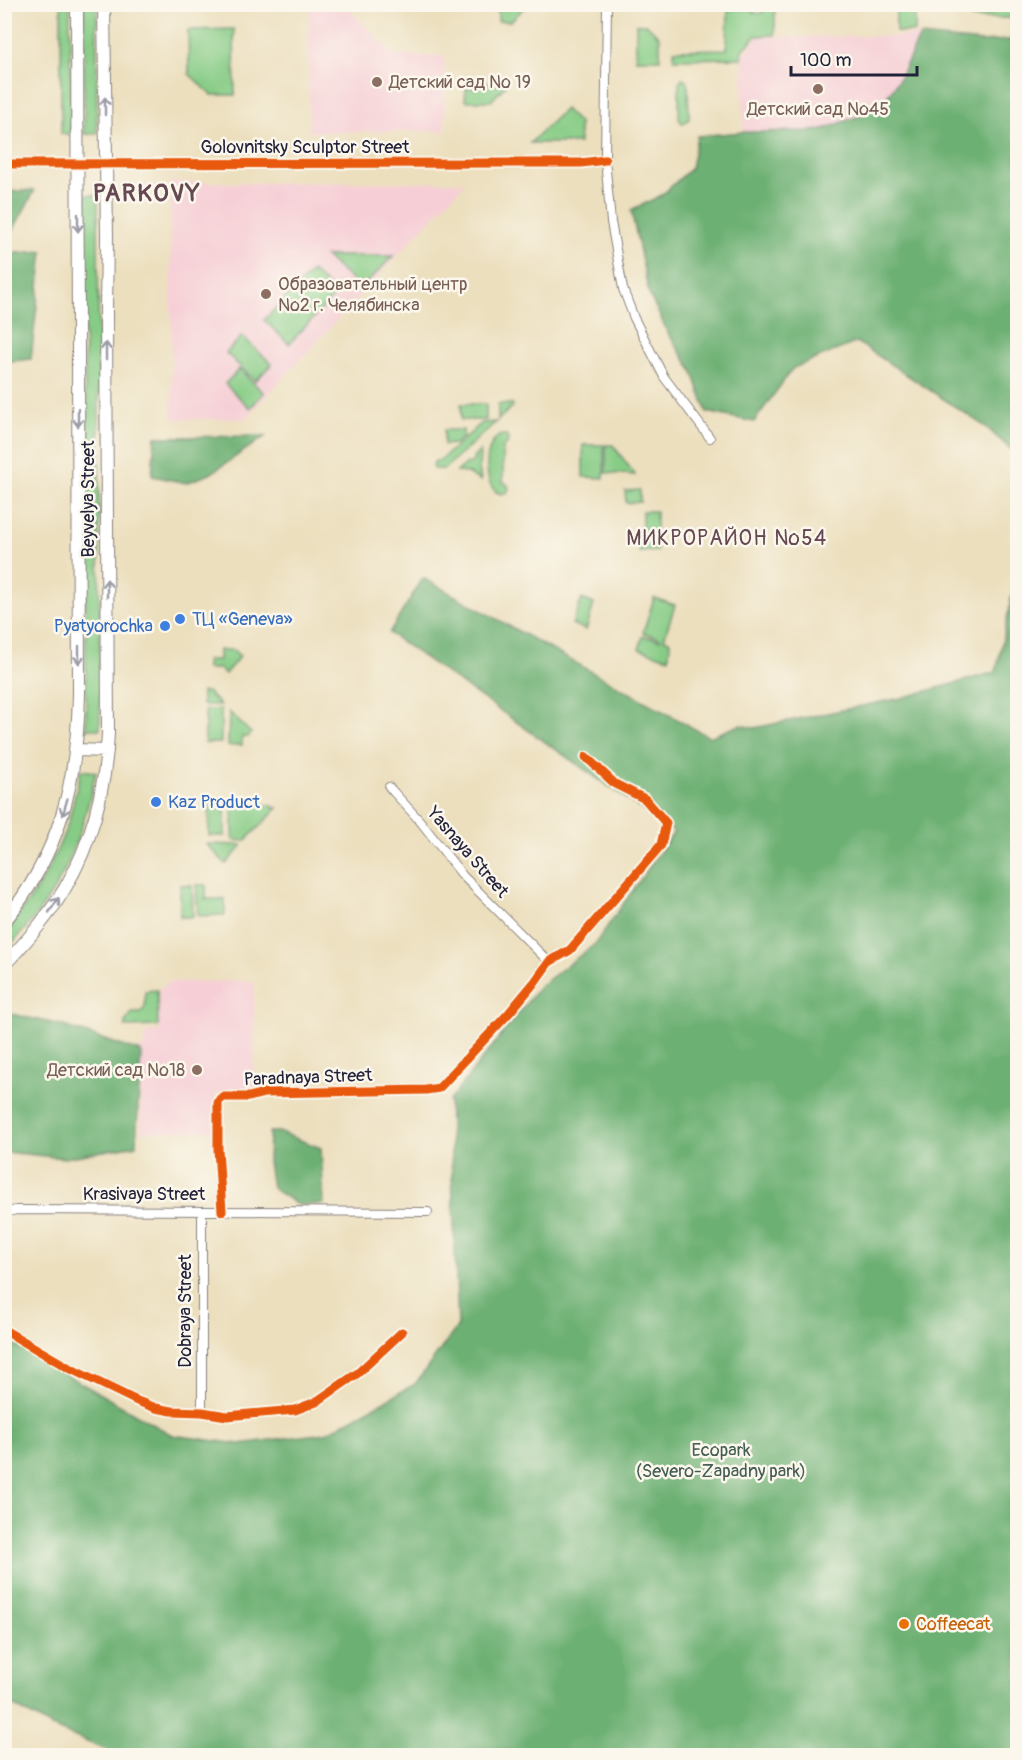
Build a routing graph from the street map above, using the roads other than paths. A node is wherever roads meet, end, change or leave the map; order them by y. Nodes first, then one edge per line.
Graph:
1 (77, 4) edge
2 (104, 4) edge
3 (607, 4) edge
4 (605, 160) junction
5 (4, 164) edge
6 (77, 164) junction
7 (105, 165) junction
8 (710, 438) dead end
9 (76, 750) junction
10 (107, 752) junction
11 (586, 757) dead end
12 (389, 787) dead end
13 (4, 921) edge
14 (549, 962) junction
15 (4, 965) edge
16 (202, 1211) junction
17 (222, 1211) junction
18 (428, 1212) dead end
19 (4, 1213) edge
20 (4, 1330) edge
21 (402, 1332) dead end
22 (202, 1412) junction

1 - 6 main road, Beyvelya Street
7 -> 2 main road, Beyvelya Street
3 - 4 street
4 - 7 street, Golovnitsky Sculptor Street
4 - 8 street
5 - 6 street, Golovnitsky Sculptor Street
6 - 7 street, Golovnitsky Sculptor Street
6 -> 9 main road, Beyvelya Street
10 -> 7 main road, Beyvelya Street
9 - 10 main road
9 -> 13 main road, Beyvelya Street
15 -> 10 main road, Beyvelya Street
11 - 14 street
12 - 14 street, Yasnaya Street
14 - 17 street, Paradnaya Street
16 - 17 street, Krasivaya Street
16 - 19 street, Krasivaya Street
16 - 22 street, Dobraya Street
17 - 18 street, Krasivaya Street
20 - 22 street
21 - 22 street

